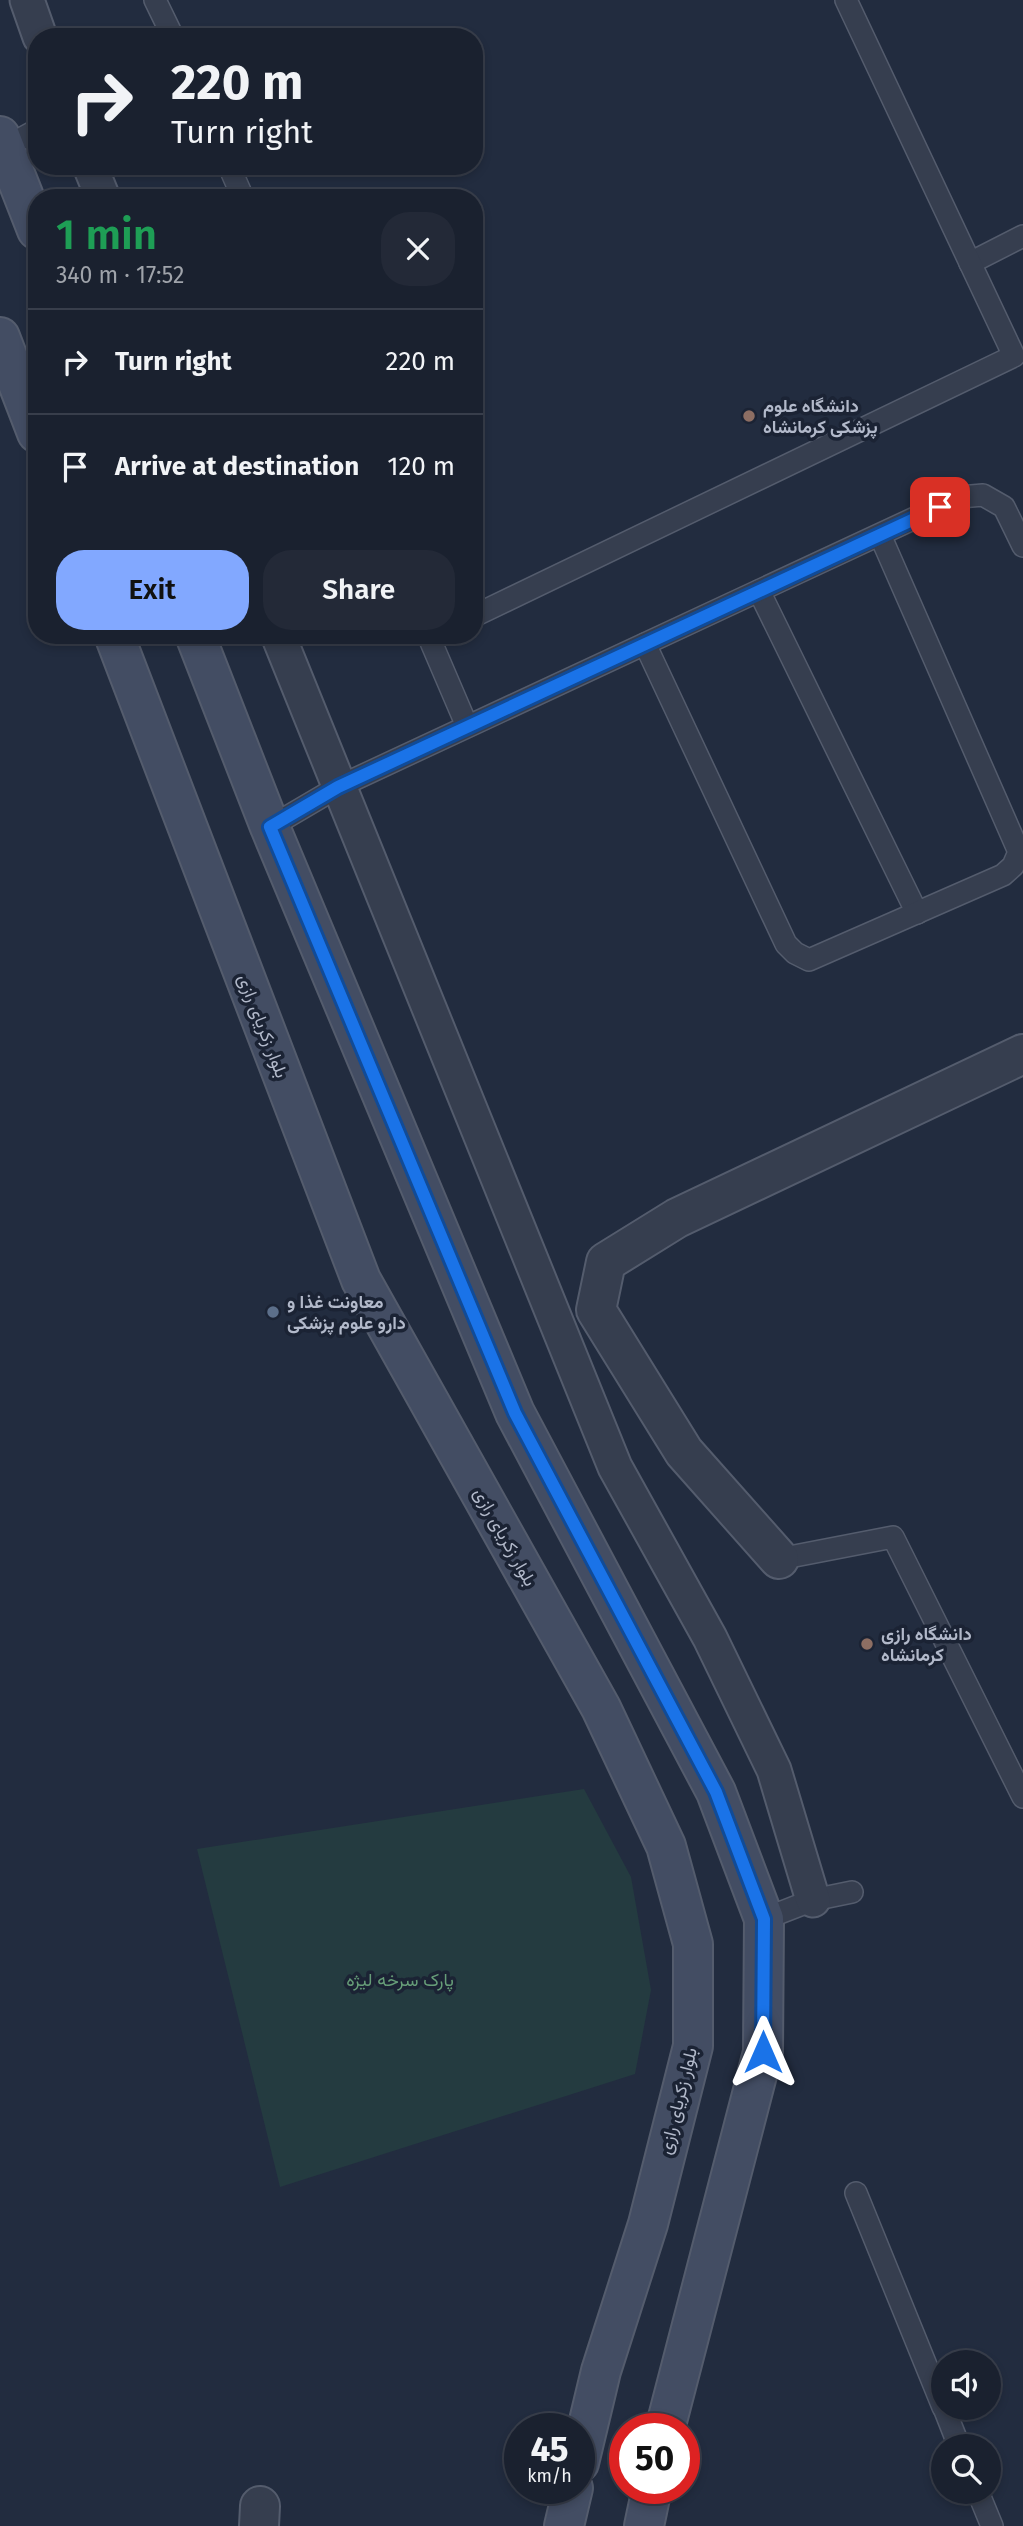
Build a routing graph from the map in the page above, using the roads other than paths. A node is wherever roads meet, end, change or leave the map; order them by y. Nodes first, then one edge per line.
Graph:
1 (27, 0) edge
2 (155, 0) edge
3 (846, 0) edge
4 (37, 28) edge
5 (169, 28) edge
6 (10, 141) edge
7 (28, 200) edge
8 (1023, 236) edge
9 (970, 263) junction
10 (0, 337) edge
11 (28, 410) edge
12 (880, 535) junction
13 (1023, 546) edge
14 (759, 591) junction
15 (483, 612) edge
16 (117, 644) edge
17 (199, 644) edge
18 (282, 644) edge
19 (433, 644) edge
20 (645, 644) junction
21 (467, 726) junction
22 (338, 787) junction
23 (270, 827) junction
24 (917, 913) junction
25 (1023, 1054) edge
26 (779, 1559) joint
27 (1023, 1797) edge
28 (852, 1892) dead end
29 (813, 1900) junction
30 (764, 1919) junction
31 (856, 2193) dead end
32 (931, 2375) edge
33 (591, 2413) edge
34 (669, 2413) edge
35 (569, 2504) edge
36 (649, 2504) edge
37 (983, 2504) edge
38 (564, 2526) edge
39 (644, 2526) edge
40 (992, 2526) edge

1 - 4 street
2 - 5 lane
3 - 9 lane
6 - 7 main road
8 - 9 lane
9 - 15 lane
10 - 11 main road
12 - 13 lane
12 - 14 lane
12 - 24 lane
14 - 20 lane
14 - 24 lane
16 - 33 main road, بلوار زکریای رازی
17 - 23 main road
18 - 22 street
19 - 21 lane
20 - 21 lane
20 - 24 lane
21 - 22 lane
22 - 23 lane
22 - 29 street
23 - 30 main road
25 - 26 street
26 - 27 lane
28 - 29 lane
29 - 30 lane
30 - 34 main road
31 - 32 lane
35 - 38 main road
36 - 39 main road
37 - 40 lane

